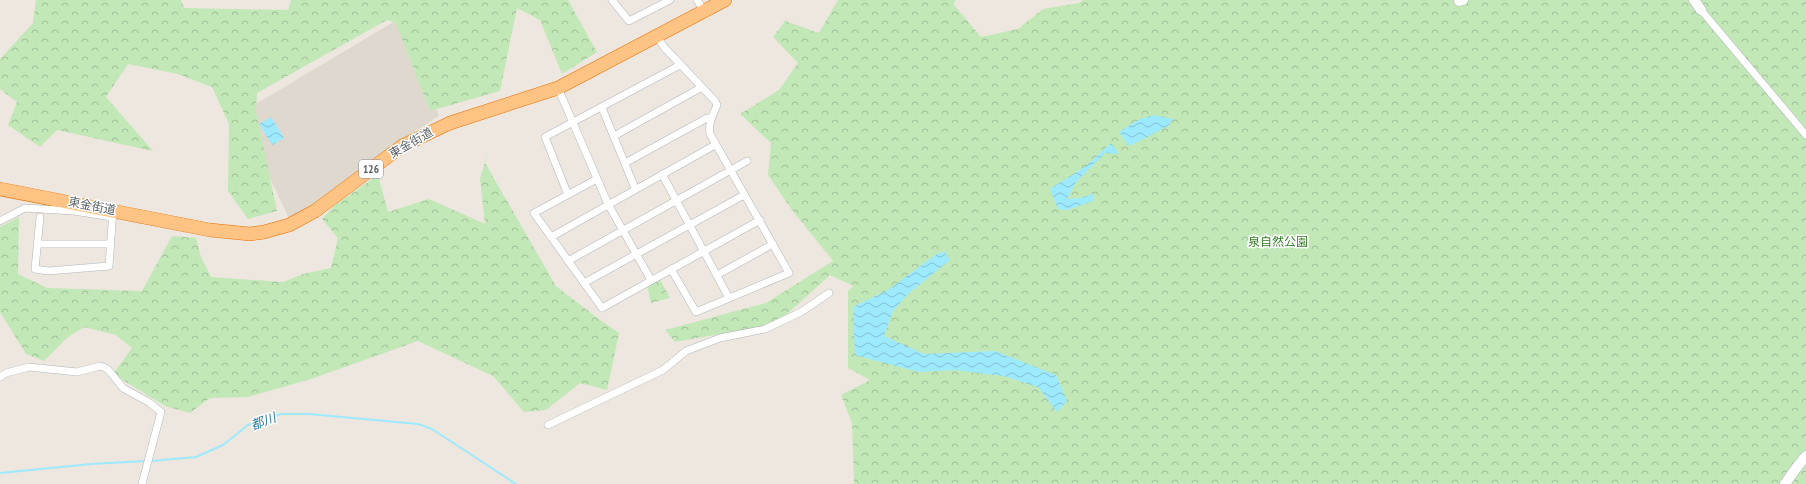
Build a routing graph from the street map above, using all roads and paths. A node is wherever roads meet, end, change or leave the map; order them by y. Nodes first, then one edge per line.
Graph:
1 (612, 0) edge
2 (670, 0) edge
3 (725, 0) edge
4 (1694, 0) edge
5 (700, 6) edge
6 (1701, 10) joint
7 (657, 37) junction
8 (680, 64) junction
9 (702, 87) junction
10 (558, 88) junction
11 (602, 108) junction
12 (711, 118) junction
13 (573, 123) junction
14 (1806, 135) edge
15 (614, 136) junction
16 (715, 145) junction
17 (747, 161) dead end
18 (625, 163) junction
19 (730, 171) junction
20 (662, 174) junction
21 (597, 179) junction
22 (635, 188) junction
23 (0, 189) edge
24 (568, 195) junction
25 (744, 195) junction
26 (676, 200) junction
27 (608, 204) junction
28 (113, 214) junction
29 (40, 216) dead end
30 (760, 220) junction
31 (0, 221) edge
32 (689, 225) junction
33 (623, 230) junction
34 (551, 237) junction
35 (37, 244) junction
36 (110, 244) junction
37 (773, 244) junction
38 (704, 251) junction
39 (636, 254) junction
40 (568, 261) junction
41 (671, 269) junction
42 (717, 275) junction
43 (651, 280) junction
44 (584, 283) junction
45 (829, 293) dead end
46 (729, 298) junction
47 (0, 377) edge
48 (548, 425) dead end
49 (1806, 456) edge
50 (142, 484) edge
51 (1785, 484) edge

1 - 2 street
3 - 5 highway, 東金街道 / 126
4 - 6 street
5 - 7 highway, 東金街道 / 126
6 - 14 street
7 - 8 street
7 - 10 highway, 東金街道 / 126
8 - 9 street
8 - 11 street
9 - 12 street
9 - 15 street
10 - 13 street
10 - 28 highway, 東金街道 / 126
11 - 13 street
11 - 15 street
12 - 16 street
12 - 18 street
13 - 21 street
13 - 24 street
15 - 18 street
16 - 19 street
16 - 20 street
17 - 19 street
18 - 22 street
19 - 25 street
19 - 26 street
20 - 22 street
20 - 26 street
21 - 24 street
21 - 27 street
22 - 27 street
23 - 28 highway, 東金街道 / 126
24 - 34 street
25 - 30 street
25 - 32 street
26 - 32 street
26 - 33 street
27 - 33 street
27 - 34 street
28 - 31 street
28 - 36 street
29 - 35 street
30 - 37 street
30 - 38 street
32 - 38 street
32 - 39 street
33 - 39 street
33 - 40 street
34 - 40 street
35 - 36 street
35 - 36 street
37 - 42 street
37 - 46 street
38 - 41 street
38 - 42 street
39 - 43 street
39 - 44 street
40 - 44 street
41 - 43 street
41 - 46 street
42 - 46 street
43 - 44 street
45 - 48 street
47 - 50 street
49 - 51 street

